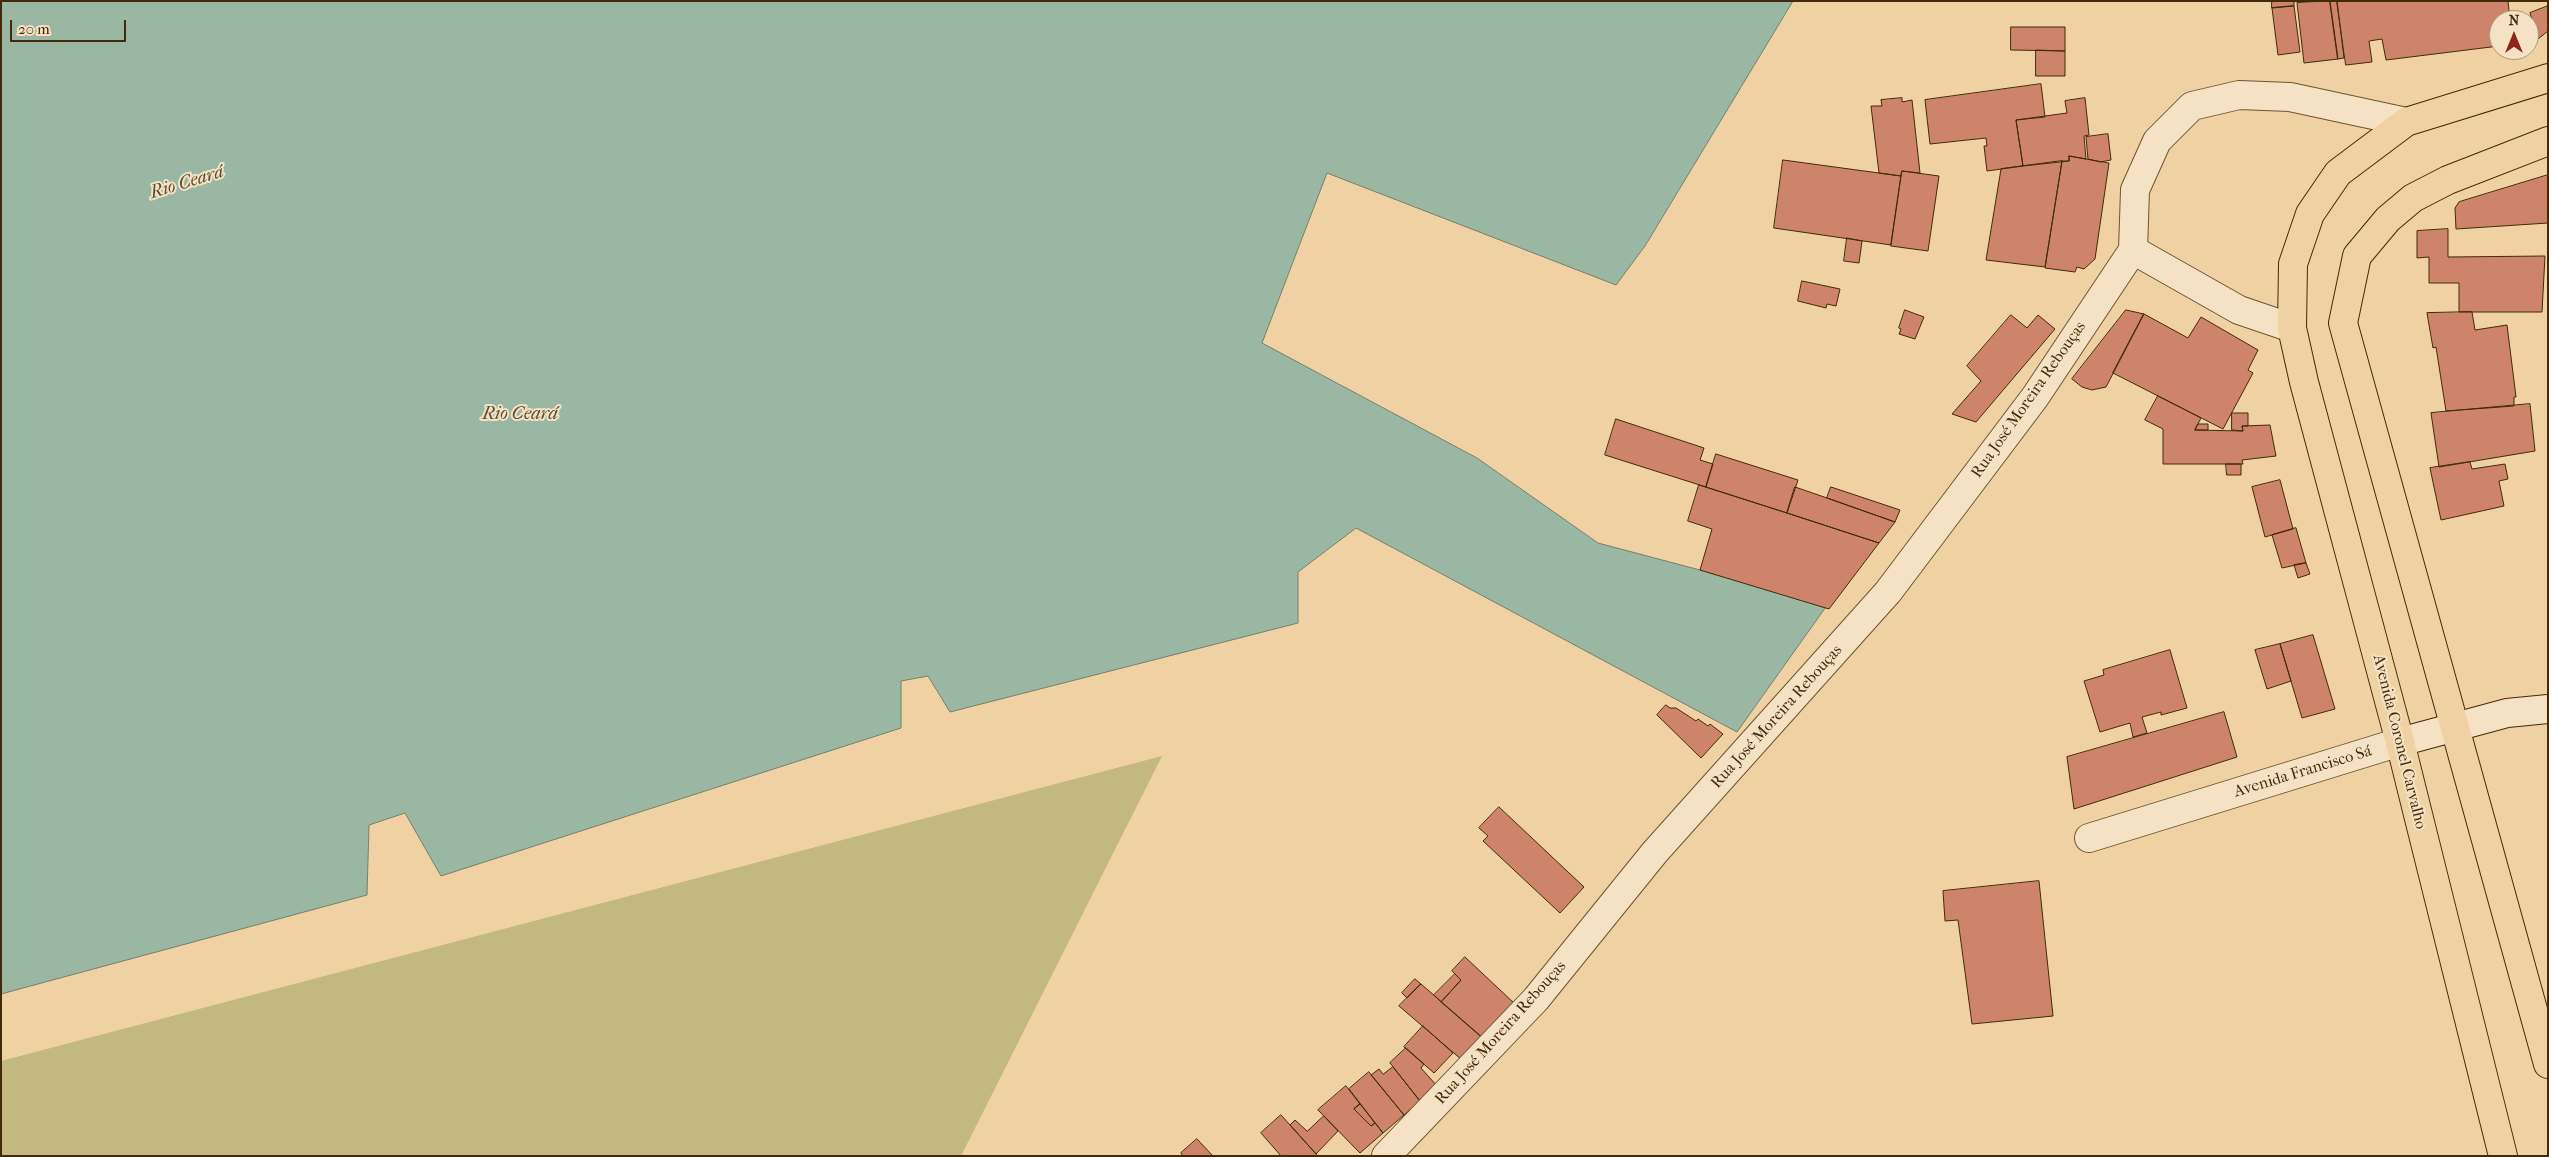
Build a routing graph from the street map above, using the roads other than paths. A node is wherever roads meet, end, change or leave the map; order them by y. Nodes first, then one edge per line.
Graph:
1 (2548, 78) edge
2 (2406, 122) junction
3 (2548, 141) edge
4 (2133, 250) junction
5 (2292, 328) junction
6 (2548, 709) edge
7 (2456, 725) junction
8 (2400, 742) junction
9 (2089, 838) dead end
10 (2548, 1064) edge
11 (1386, 1156) edge
12 (2503, 1156) edge

1 - 2 main road, Avenida Coronel Carvalho
2 - 4 street
2 - 5 main road, Avenida Coronel Carvalho
3 - 7 main road
4 - 5 street
4 - 11 street, Rua José Moreira Rebouças
5 - 8 main road, Avenida Coronel Carvalho
6 - 7 street, Avenida Francisco Sá
7 - 8 street, Avenida Francisco Sá
7 - 10 main road
8 - 9 street, Avenida Francisco Sá
8 - 12 main road, Avenida Coronel Carvalho

